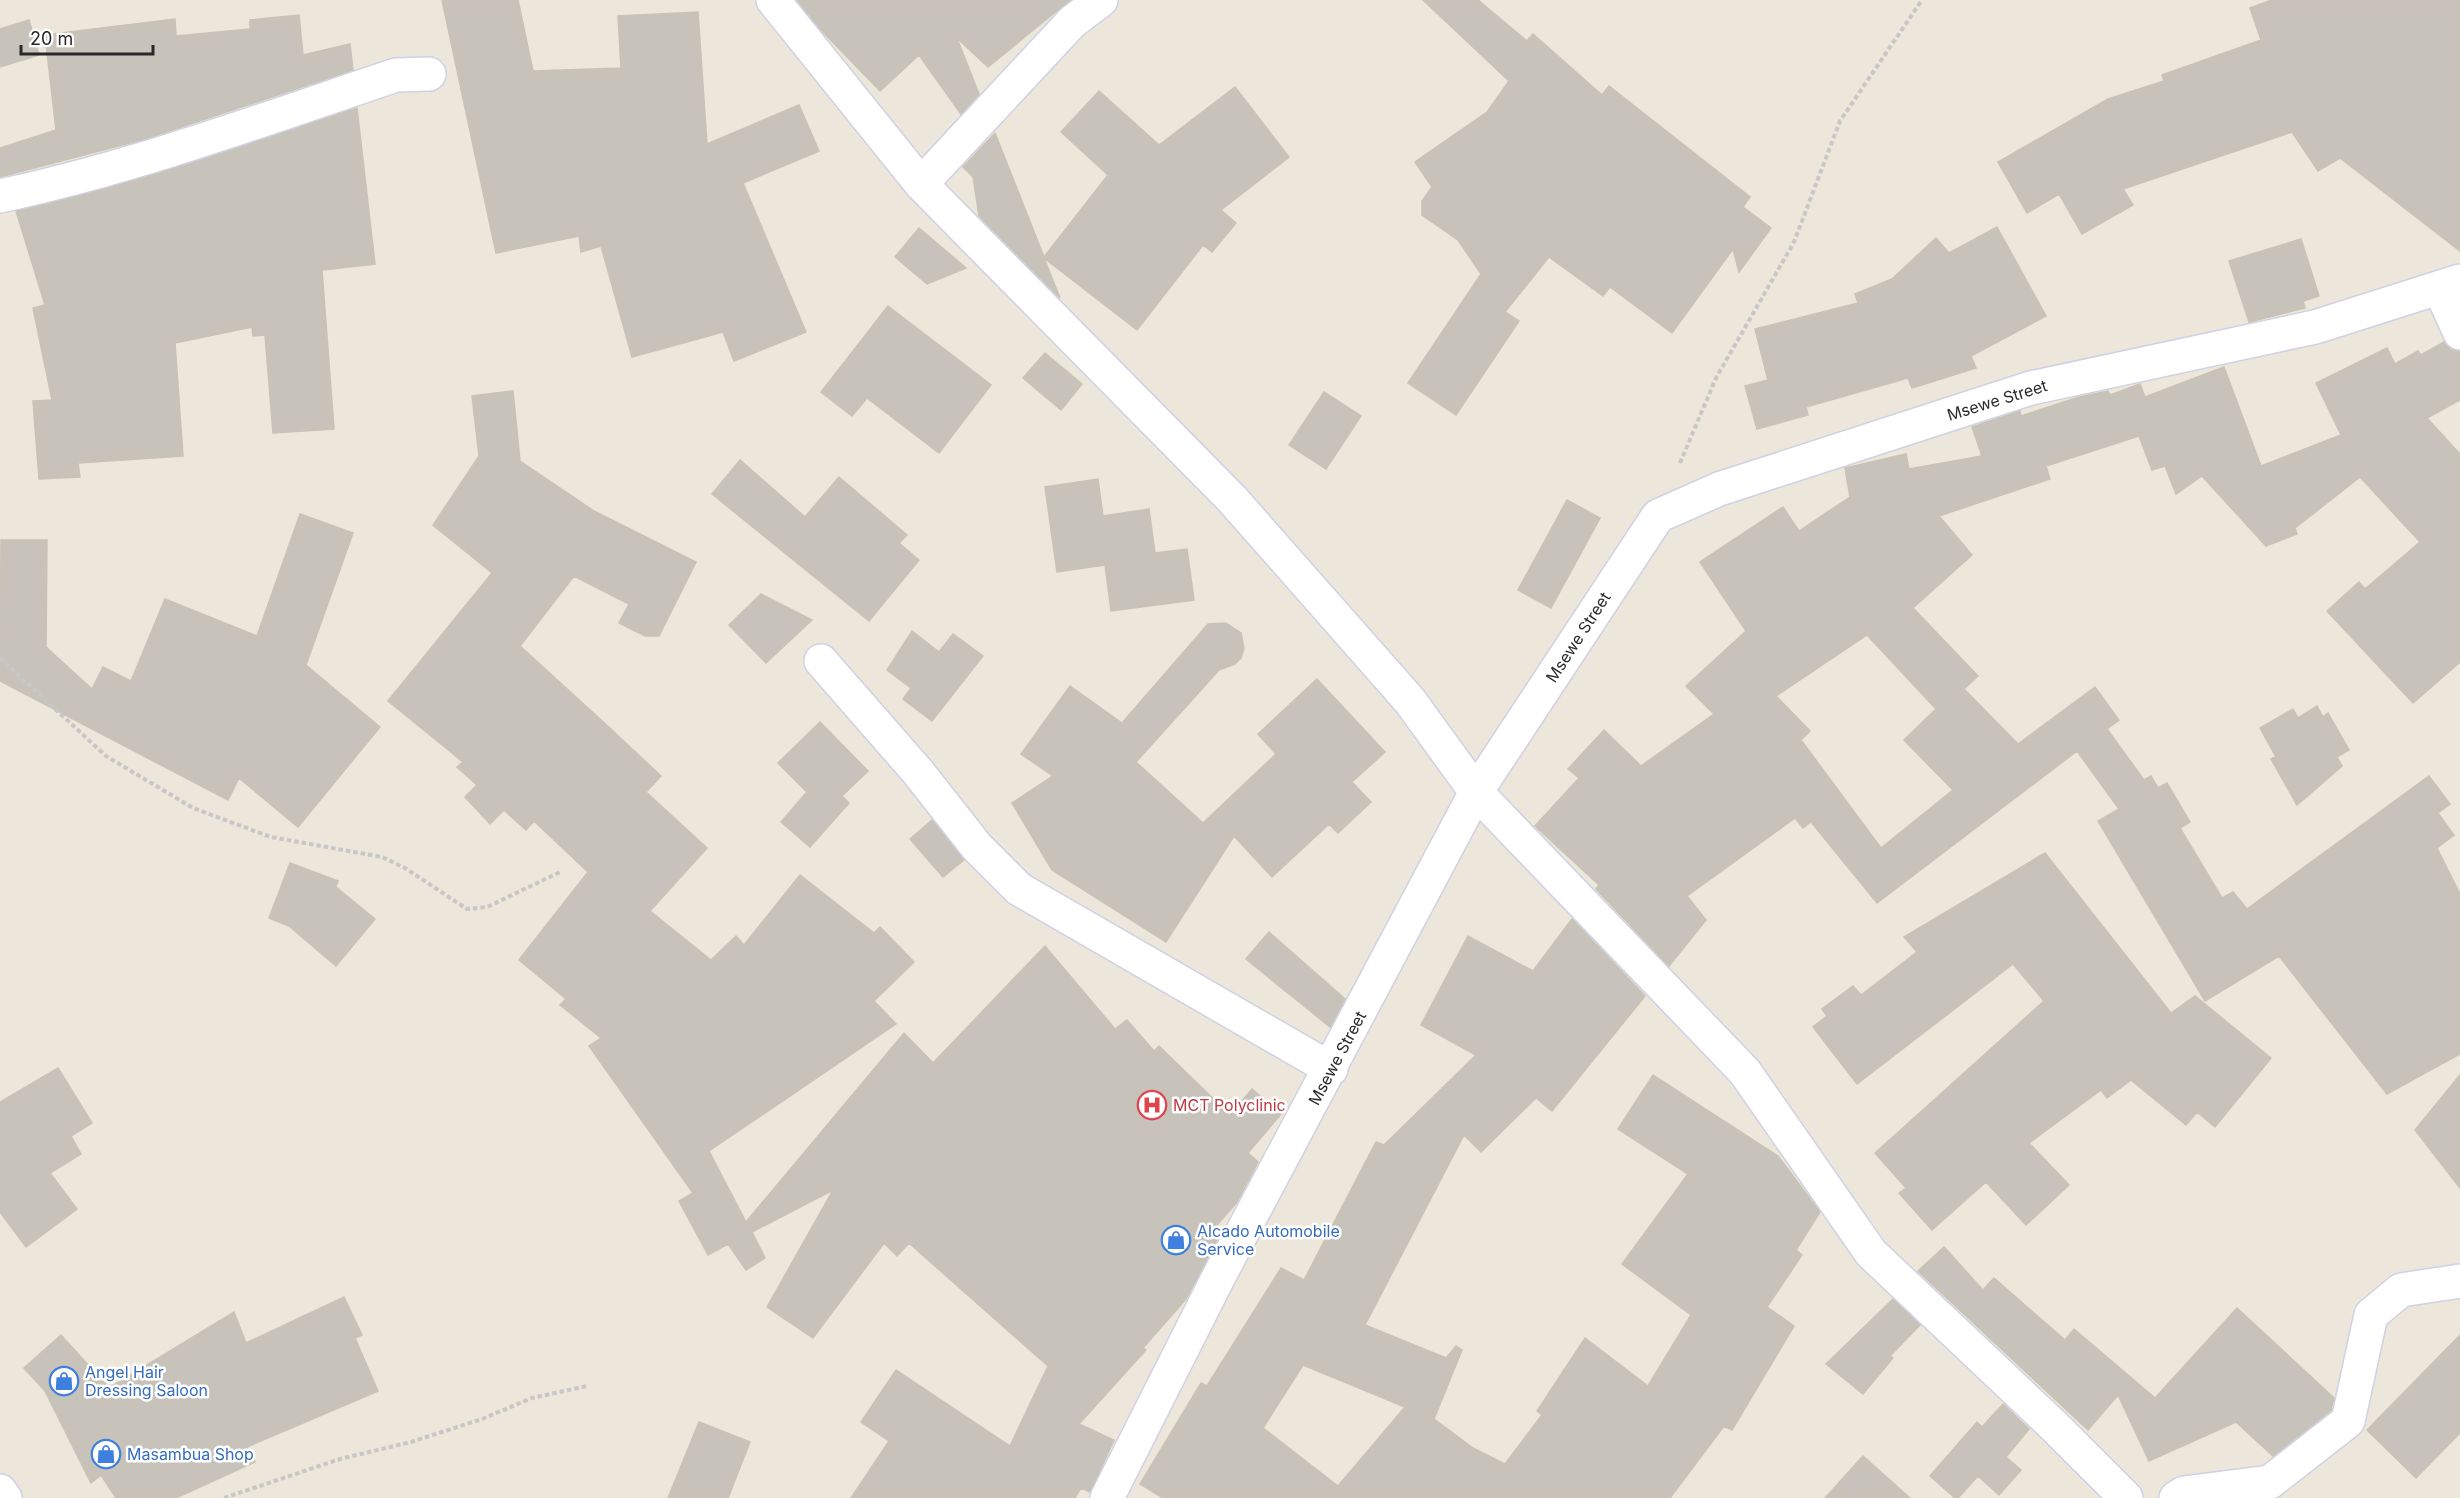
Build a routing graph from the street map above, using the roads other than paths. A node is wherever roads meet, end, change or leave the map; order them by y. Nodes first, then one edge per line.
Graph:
1 (773, 0) edge
2 (1101, 0) edge
3 (429, 74) dead end
4 (921, 184) junction
5 (0, 196) edge
6 (2450, 285) edge
7 (2460, 333) edge
8 (821, 661) dead end
9 (1476, 792) junction
10 (1331, 1069) junction
11 (2460, 1281) edge
12 (0, 1491) edge
13 (5, 1498) edge
14 (1107, 1498) edge
15 (2126, 1498) edge
16 (2176, 1498) edge

1 - 4 street
2 - 4 street
3 - 5 street
4 - 9 street
6 - 7 street
6 - 9 street, Msewe Street
8 - 10 street
9 - 10 street, Msewe Street
9 - 15 street
10 - 14 street, Msewe Street
11 - 16 street
12 - 13 street

